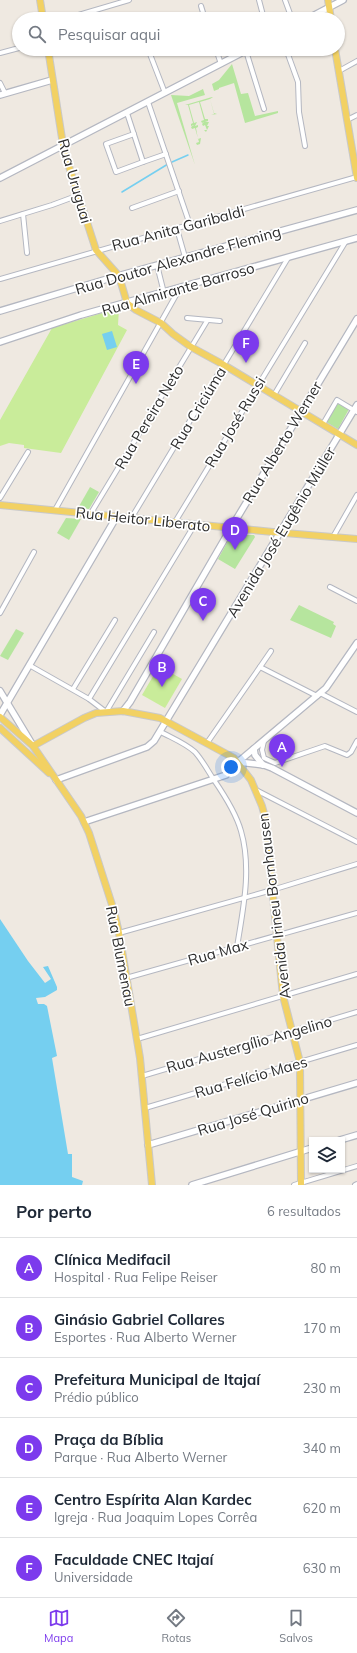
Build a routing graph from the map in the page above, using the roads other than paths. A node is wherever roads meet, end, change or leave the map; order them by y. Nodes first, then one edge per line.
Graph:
1 (40, 0) edge
2 (129, 0) edge
3 (259, 0) edge
4 (285, 0) edge
5 (328, 0) edge
6 (343, 0) edge
7 (201, 6) dead end
8 (329, 8) junction
9 (43, 12) edge
10 (89, 12) edge
11 (203, 12) edge
12 (262, 12) edge
13 (289, 12) edge
14 (321, 12) edge
15 (330, 12) edge
16 (12, 49) edge
17 (0, 52) edge
18 (49, 56) edge
19 (151, 56) edge
20 (218, 56) edge
21 (236, 56) edge
22 (250, 56) edge
23 (289, 56) edge
24 (337, 56) edge
25 (357, 62) edge
26 (221, 64) junction
27 (339, 71) junction
28 (52, 80) junction
29 (0, 83) edge
30 (165, 93) junction
31 (2, 94) edge
32 (148, 102) junction
33 (264, 109) dead end
34 (127, 113) junction
35 (357, 115) edge
36 (347, 120) junction
37 (134, 134) junction
38 (354, 139) edge
39 (63, 146) junction
40 (305, 146) dead end
41 (166, 154) junction
42 (143, 162) junction
43 (0, 178) edge
44 (357, 178) edge
45 (179, 190) junction
46 (79, 194) junction
47 (132, 208) dead end
48 (357, 210) edge
49 (23, 214) junction
50 (0, 221) edge
51 (190, 225) junction
52 (177, 228) junction
53 (357, 238) edge
54 (346, 241) junction
55 (96, 250) junction
56 (27, 253) dead end
57 (185, 257) junction
58 (288, 258) junction
59 (157, 265) junction
60 (119, 276) junction
61 (0, 279) edge
62 (180, 288) junction
63 (164, 293) junction
64 (127, 303) junction
65 (0, 310) edge
66 (187, 318) dead end
67 (357, 319) edge
68 (207, 321) junction
69 (220, 321) dead end
70 (161, 323) junction
71 (0, 342) edge
72 (305, 343) dead end
73 (192, 347) junction
74 (224, 365) junction
75 (257, 385) junction
76 (274, 395) junction
77 (356, 409) edge
78 (301, 411) junction
79 (323, 424) junction
80 (340, 435) junction
81 (357, 445) edge
82 (28, 452) dead end
83 (357, 495) edge
84 (0, 498) edge
85 (0, 505) edge
86 (55, 510) junction
87 (91, 513) junction
88 (117, 516) junction
89 (132, 517) junction
90 (176, 522) junction
91 (195, 524) junction
92 (230, 528) junction
93 (280, 533) junction
94 (333, 537) junction
95 (357, 539) edge
96 (34, 552) dead end
97 (330, 587) dead end
98 (357, 601) edge
99 (0, 613) edge
100 (115, 620) dead end
101 (154, 632) dead end
102 (357, 643) edge
103 (271, 651) dead end
104 (29, 665) junction
105 (260, 666) junction
106 (73, 690) junction
107 (0, 691) edge
108 (318, 694) junction
109 (89, 699) junction
110 (7, 703) junction
111 (123, 711) junction
112 (106, 712) junction
113 (357, 712) edge
114 (0, 716) edge
115 (166, 720) junction
116 (0, 728) edge
117 (161, 732) junction
118 (264, 741) junction
119 (357, 741) edge
120 (207, 743) junction
121 (33, 746) junction
122 (254, 749) junction
123 (238, 762) junction
124 (264, 765) junction
125 (274, 766) junction
126 (56, 780) junction
127 (214, 780) junction
128 (256, 790) junction
129 (357, 813) edge
130 (84, 822) junction
131 (357, 842) edge
132 (357, 864) edge
133 (272, 890) junction
134 (244, 898) junction
135 (357, 913) edge
136 (119, 933) junction
137 (277, 935) junction
138 (237, 946) junction
139 (357, 974) edge
140 (126, 978) junction
141 (283, 996) junction
142 (357, 1012) edge
143 (292, 1031) junction
144 (136, 1039) junction
145 (357, 1045) edge
146 (300, 1062) junction
147 (142, 1076) junction
148 (357, 1083) edge
149 (301, 1100) junction
150 (145, 1108) junction
151 (357, 1135) edge
152 (345, 1139) edge
153 (148, 1145) junction
154 (309, 1149) edge
155 (301, 1152) junction
156 (357, 1166) edge
157 (301, 1184) edge
158 (152, 1185) edge
159 (192, 1185) edge
160 (294, 1185) edge

1 - 9 main road
2 - 10 street
3 - 12 street
4 - 13 street
5 - 8 main road
6 - 8 main road
7 - 11 street
8 - 14 main road
8 - 15 main road
16 - 17 street
18 - 28 main road, Rua Uruguai
19 - 30 street
20 - 26 street
21 - 26 main road
22 - 33 street
23 - 40 street
24 - 27 main road
25 - 27 street
26 - 30 main road
27 - 36 main road
28 - 31 main road
28 - 39 main road, Rua Uruguai
29 - 31 street
30 - 32 main road
32 - 34 main road
32 - 41 street
34 - 37 street
34 - 39 main road
35 - 36 street
36 - 38 main road
37 - 42 street
37 - 42 street
38 - 44 main road
39 - 43 main road
39 - 46 main road, Rua Uruguai
41 - 42 street
41 - 45 street
44 - 51 street, Rua Anita Garibaldi
45 - 47 street
45 - 51 street
46 - 49 street
46 - 55 main road, Rua Uruguai
48 - 57 main road, Rua Doutor Alexandre Fleming
49 - 50 street
49 - 56 street
51 - 52 street, Rua Anita Garibaldi
52 - 55 street, Rua Anita Garibaldi
52 - 57 street
53 - 54 main road, Rua Almirante Barroso
54 - 58 main road, Rua Almirante Barroso
54 - 75 street, Rua José Russi
55 - 60 main road, Rua Uruguai
55 - 61 street, Rua Anita Garibaldi
57 - 59 main road, Rua Doutor Alexandre Fleming
58 - 62 main road, Rua Almirante Barroso
58 - 74 street, Rua Criciúma
59 - 60 main road, Rua Doutor Alexandre Fleming
59 - 63 street
60 - 64 main road, Rua Uruguai
60 - 65 main road, Rua Doutor Alexandre Fleming
62 - 63 main road, Rua Almirante Barroso
62 - 70 street
63 - 64 main road, Rua Almirante Barroso
64 - 70 main road
64 - 71 main road, Rua Almirante Barroso
66 - 68 street
67 - 78 main road, Rua Alberto Werner
68 - 69 street
68 - 73 street, Rua Pereira Neto
70 - 73 main road
70 - 86 street
72 - 76 street
73 - 74 main road
73 - 87 street, Rua Pereira Neto
74 - 75 main road
74 - 89 street, Rua Criciúma
75 - 76 main road
75 - 90 street, Rua José Russi
76 - 78 main road
77 - 79 street
77 - 80 main road, Avenida José Eugênio Müller
78 - 79 main road
78 - 92 main road, Rua Alberto Werner
79 - 80 main road
80 - 81 main road
80 - 93 main road, Avenida José Eugênio Müller
82 - 84 street
83 - 94 street
85 - 86 main road, Rua Heitor Liberato
86 - 87 main road, Rua Heitor Liberato
87 - 88 main road, Rua Heitor Liberato
88 - 89 main road, Rua Heitor Liberato
88 - 104 main road
89 - 90 main road, Rua Heitor Liberato
90 - 91 main road, Rua Heitor Liberato
91 - 92 main road, Rua Heitor Liberato
91 - 109 street
92 - 93 main road, Rua Heitor Liberato
92 - 111 main road, Rua Alberto Werner
93 - 94 main road, Rua Heitor Liberato
93 - 115 main road, Avenida José Eugênio Müller
94 - 95 main road, Rua Heitor Liberato
96 - 99 street
97 - 98 street
100 - 106 street
101 - 112 street
102 - 108 main road
103 - 105 street
104 - 106 street
104 - 110 main road
105 - 108 street
105 - 120 street
106 - 109 street
107 - 110 main road
108 - 113 street
108 - 118 main road
109 - 112 street
110 - 114 main road
110 - 121 main road
111 - 112 main road, Avenida Irineu Bornhausen
111 - 115 main road, Avenida Irineu Bornhausen
112 - 121 main road, Avenida Irineu Bornhausen
114 - 121 main road, Rua Blumenau
115 - 117 main road, Avenida José Eugênio Müller
115 - 120 main road, Avenida Irineu Bornhausen
116 - 126 main road
117 - 126 main road
117 - 127 street
118 - 122 main road
118 - 125 street
119 - 125 street
120 - 123 main road, Avenida Irineu Bornhausen
121 - 126 main road, Rua Blumenau
122 - 123 main road
122 - 124 main road
123 - 124 main road
123 - 127 main road
123 - 128 main road, Avenida Irineu Bornhausen
124 - 125 main road
125 - 129 main road
126 - 130 main road, Rua Blumenau
127 - 130 main road
127 - 134 street
128 - 131 street
128 - 133 main road, Avenida Irineu Bornhausen
130 - 136 main road, Rua Blumenau
132 - 133 street
133 - 134 street
133 - 137 main road, Avenida Irineu Bornhausen
134 - 136 street
134 - 138 street
135 - 137 street, Rua Max
136 - 140 main road, Rua Blumenau
137 - 138 street, Rua Max
137 - 141 main road, Avenida Irineu Bornhausen
138 - 140 street, Rua Max
139 - 141 street
140 - 144 main road, Rua Blumenau
141 - 143 main road, Avenida Irineu Bornhausen
141 - 144 street
142 - 143 street, Rua Austergílio Angelino
143 - 146 main road, Avenida Irineu Bornhausen
143 - 147 street, Rua Austergílio Angelino
144 - 147 main road, Rua Blumenau
145 - 146 street, Rua Felício Maes
146 - 149 main road, Avenida Irineu Bornhausen
146 - 150 street, Rua Felício Maes
147 - 150 main road, Rua Blumenau
148 - 149 main road, Rua José Quirino
149 - 153 main road, Rua José Quirino
149 - 155 main road, Avenida Irineu Bornhausen
150 - 153 main road, Rua Blumenau
151 - 152 main road
153 - 158 main road, Rua Blumenau
154 - 155 main road
155 - 157 main road, Avenida Irineu Bornhausen
155 - 159 main road
156 - 157 street
157 - 160 street

